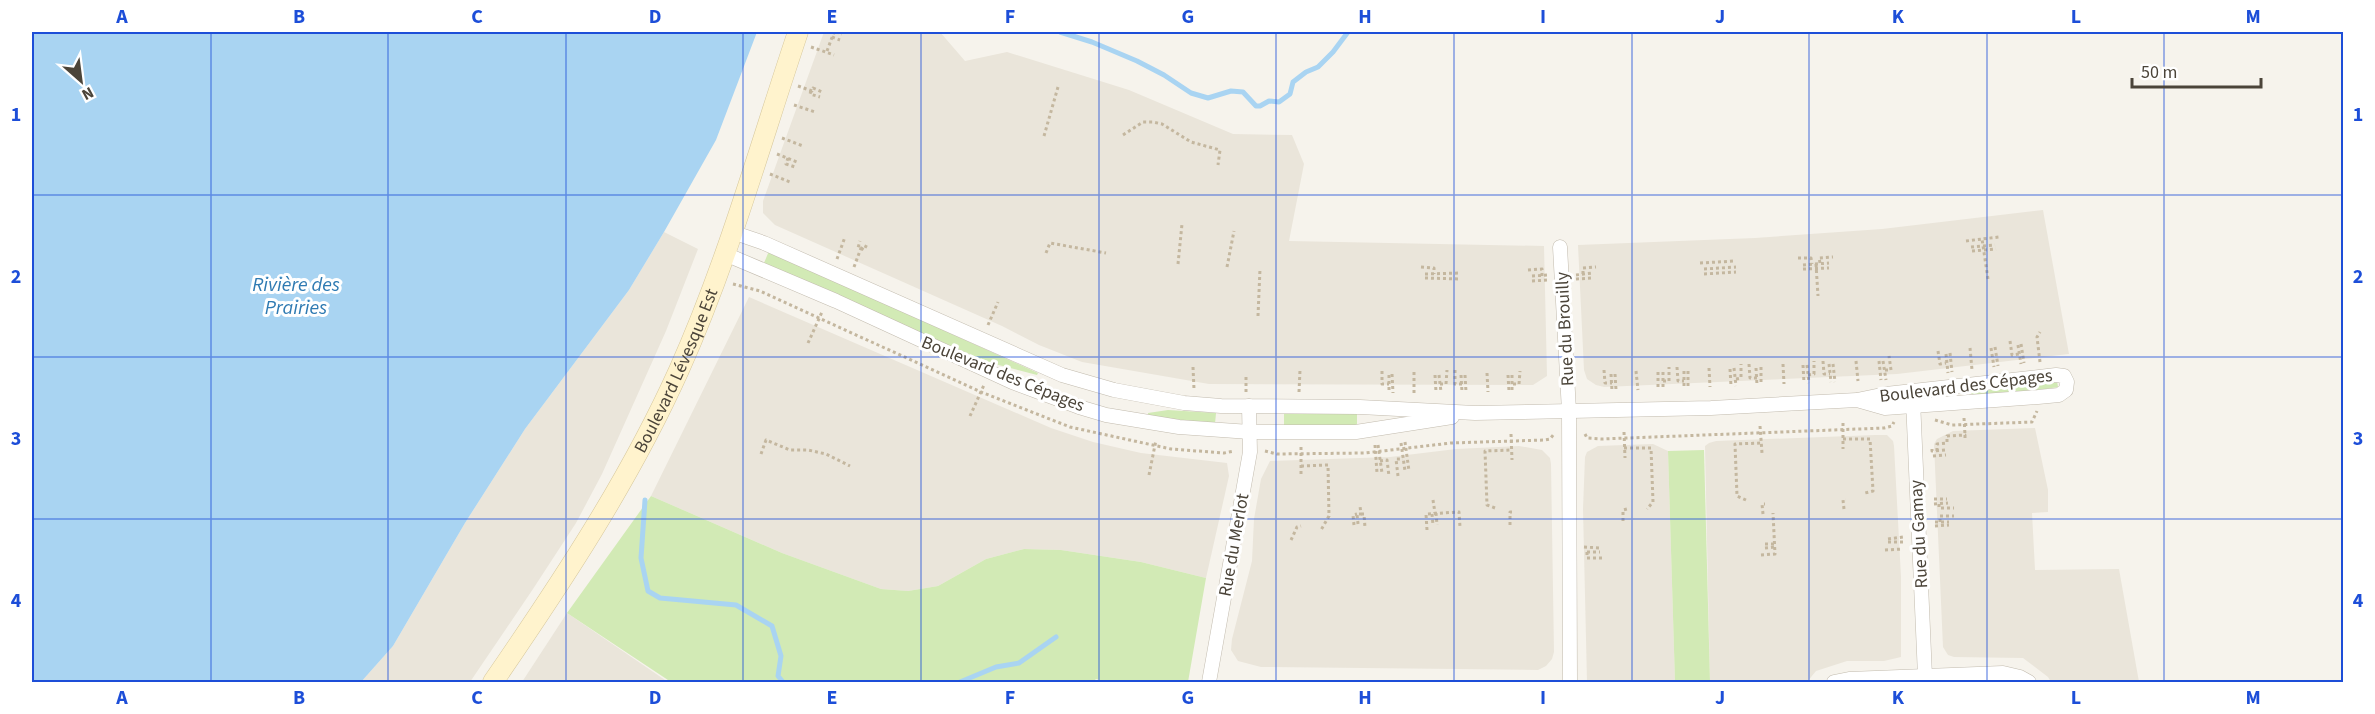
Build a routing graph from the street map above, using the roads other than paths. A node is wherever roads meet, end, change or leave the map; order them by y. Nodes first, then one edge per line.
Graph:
1 (798, 32) edge
2 (732, 232) junction
3 (1560, 248) dead end
4 (725, 254) junction
5 (1912, 391) junction
6 (1247, 399) junction
7 (1857, 400) junction
8 (1913, 407) junction
9 (1569, 411) junction
10 (1475, 413) junction
11 (1250, 432) junction
12 (1925, 676) junction
13 (493, 682) edge
14 (1209, 682) edge
15 (1570, 682) edge
16 (1834, 682) edge
17 (2029, 682) edge

1 - 2 street, Boulevard Lévesque Est
2 - 4 street, Boulevard Lévesque Est
2 - 6 street, Boulevard des Cépages
3 - 9 street, Rue du Brouilly
4 - 11 street, Boulevard des Cépages
4 - 13 street, Boulevard Lévesque Est
5 - 7 street, Boulevard des Cépages
5 - 8 street, Rue du Gamay
5 - 8 street, Boulevard des Cépages
6 - 10 street, Boulevard des Cépages
6 - 11 street, Rue du Merlot
7 - 8 street, Boulevard des Cépages
7 - 9 street, Boulevard des Cépages
8 - 12 street, Rue du Gamay
9 - 10 street, Boulevard des Cépages
9 - 15 street
10 - 11 street, Boulevard des Cépages
11 - 14 street, Rue du Merlot
12 - 16 street
12 - 17 street

